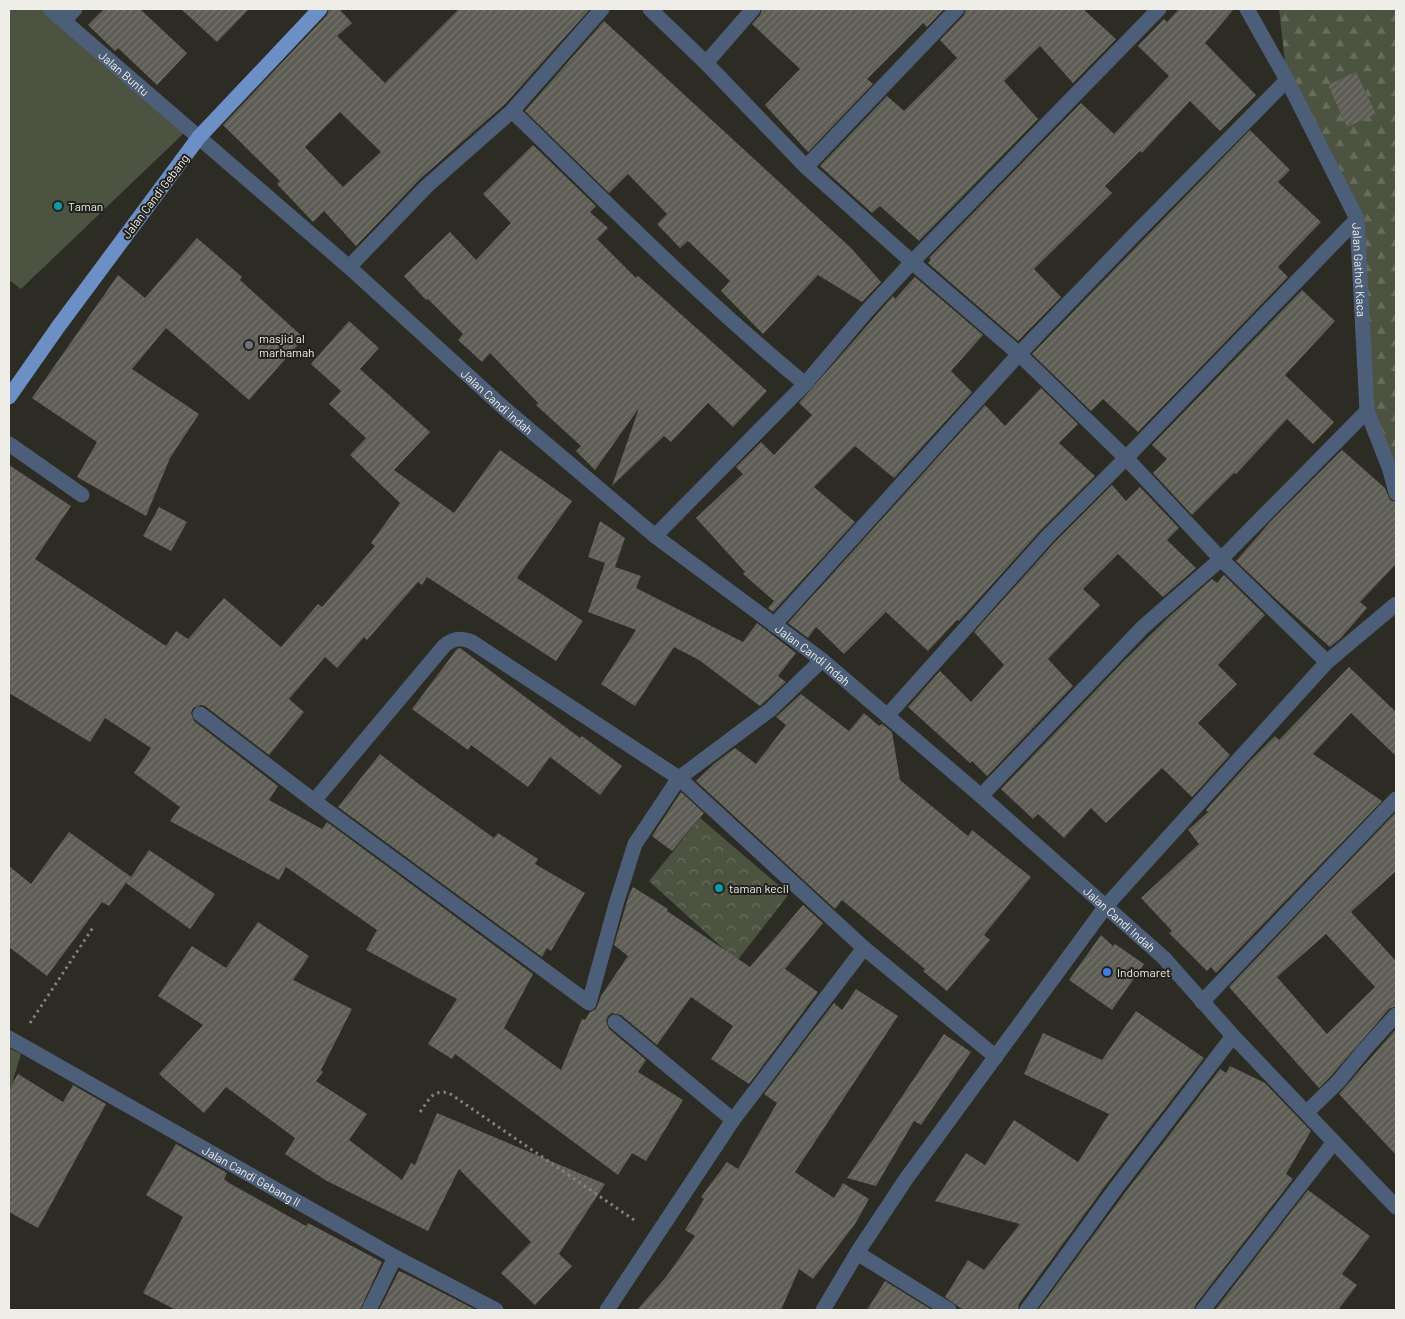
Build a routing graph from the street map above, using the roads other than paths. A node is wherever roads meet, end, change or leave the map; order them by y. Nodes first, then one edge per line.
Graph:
1 (50, 9) edge
2 (75, 9) edge
3 (320, 9) edge
4 (602, 9) edge
5 (650, 9) edge
6 (753, 9) edge
7 (957, 9) edge
8 (1159, 9) edge
9 (1247, 9) edge
10 (64, 21) junction
11 (706, 63) junction
12 (1287, 80) junction
13 (512, 111) junction
14 (199, 137) junction
15 (806, 167) junction
16 (1357, 219) junction
17 (912, 262) junction
18 (349, 267) junction
19 (1019, 354) junction
20 (805, 384) junction
21 (9, 397) edge
22 (1367, 411) junction
23 (9, 444) edge
24 (1126, 458) junction
25 (1396, 493) edge
26 (82, 495) dead end
27 (655, 536) junction
28 (1221, 559) junction
29 (1396, 604) edge
30 (774, 625) junction
31 (822, 660) junction
32 (1326, 662) junction
33 (200, 714) dead end
34 (887, 716) junction
35 (679, 778) junction
36 (981, 796) junction
37 (1396, 799) edge
38 (314, 802) junction
39 (1106, 906) junction
40 (864, 948) junction
41 (1202, 1002) junction
42 (1396, 1015) edge
43 (615, 1022) dead end
44 (1233, 1036) junction
45 (13, 1041) edge
46 (996, 1057) junction
47 (1307, 1112) junction
48 (733, 1120) junction
49 (1334, 1142) junction
50 (1395, 1204) edge
51 (857, 1253) junction
52 (395, 1257) junction
53 (368, 1310) edge
54 (496, 1310) edge
55 (606, 1310) edge
56 (823, 1310) edge
57 (949, 1310) edge
58 (1028, 1310) edge
59 (1203, 1310) edge

1 - 10 street, Jalan Buntu
2 - 10 street
3 - 14 main road, Jalan Candi Gebang
4 - 13 street
5 - 11 street
6 - 11 street
7 - 15 street
8 - 17 street
9 - 12 street, Jalan Gathot Kaca
10 - 14 street, Jalan Buntu
11 - 15 street
12 - 16 street, Jalan Gathot Kaca
12 - 19 street
13 - 18 street
13 - 20 street
14 - 18 street, Jalan Candi Indah
14 - 21 main road, Jalan Candi Gebang
15 - 17 street
16 - 22 street, Jalan Gathot Kaca
16 - 24 street
17 - 19 street
17 - 20 street
18 - 27 street, Jalan Candi Indah
19 - 24 street
19 - 30 street
20 - 27 street
22 - 25 street, Jalan Gathot Kaca
22 - 28 street
23 - 26 street
24 - 28 street
24 - 34 street
27 - 30 street, Jalan Candi Indah
28 - 32 street
28 - 36 street
29 - 32 street
30 - 31 street, Jalan Candi Indah
31 - 34 street, Jalan Candi Indah
31 - 35 street
32 - 39 street
33 - 38 street
34 - 36 street, Jalan Candi Indah
35 - 38 street
35 - 38 street
35 - 40 street
36 - 39 street, Jalan Candi Indah
37 - 41 street
39 - 41 street, Jalan Candi Indah
39 - 46 street
40 - 46 street
40 - 48 street
41 - 44 street, Jalan Candi Indah
42 - 47 street
43 - 48 street
44 - 47 street, Jalan Candi Indah
44 - 58 street
45 - 52 street, Jalan Candi Gebang II
46 - 51 street
47 - 49 street, Jalan Candi Indah
48 - 55 street
49 - 50 street, Jalan Candi Indah
49 - 59 street
51 - 56 street
51 - 57 street
52 - 53 street
52 - 54 street, Jalan Candi Gebang II

